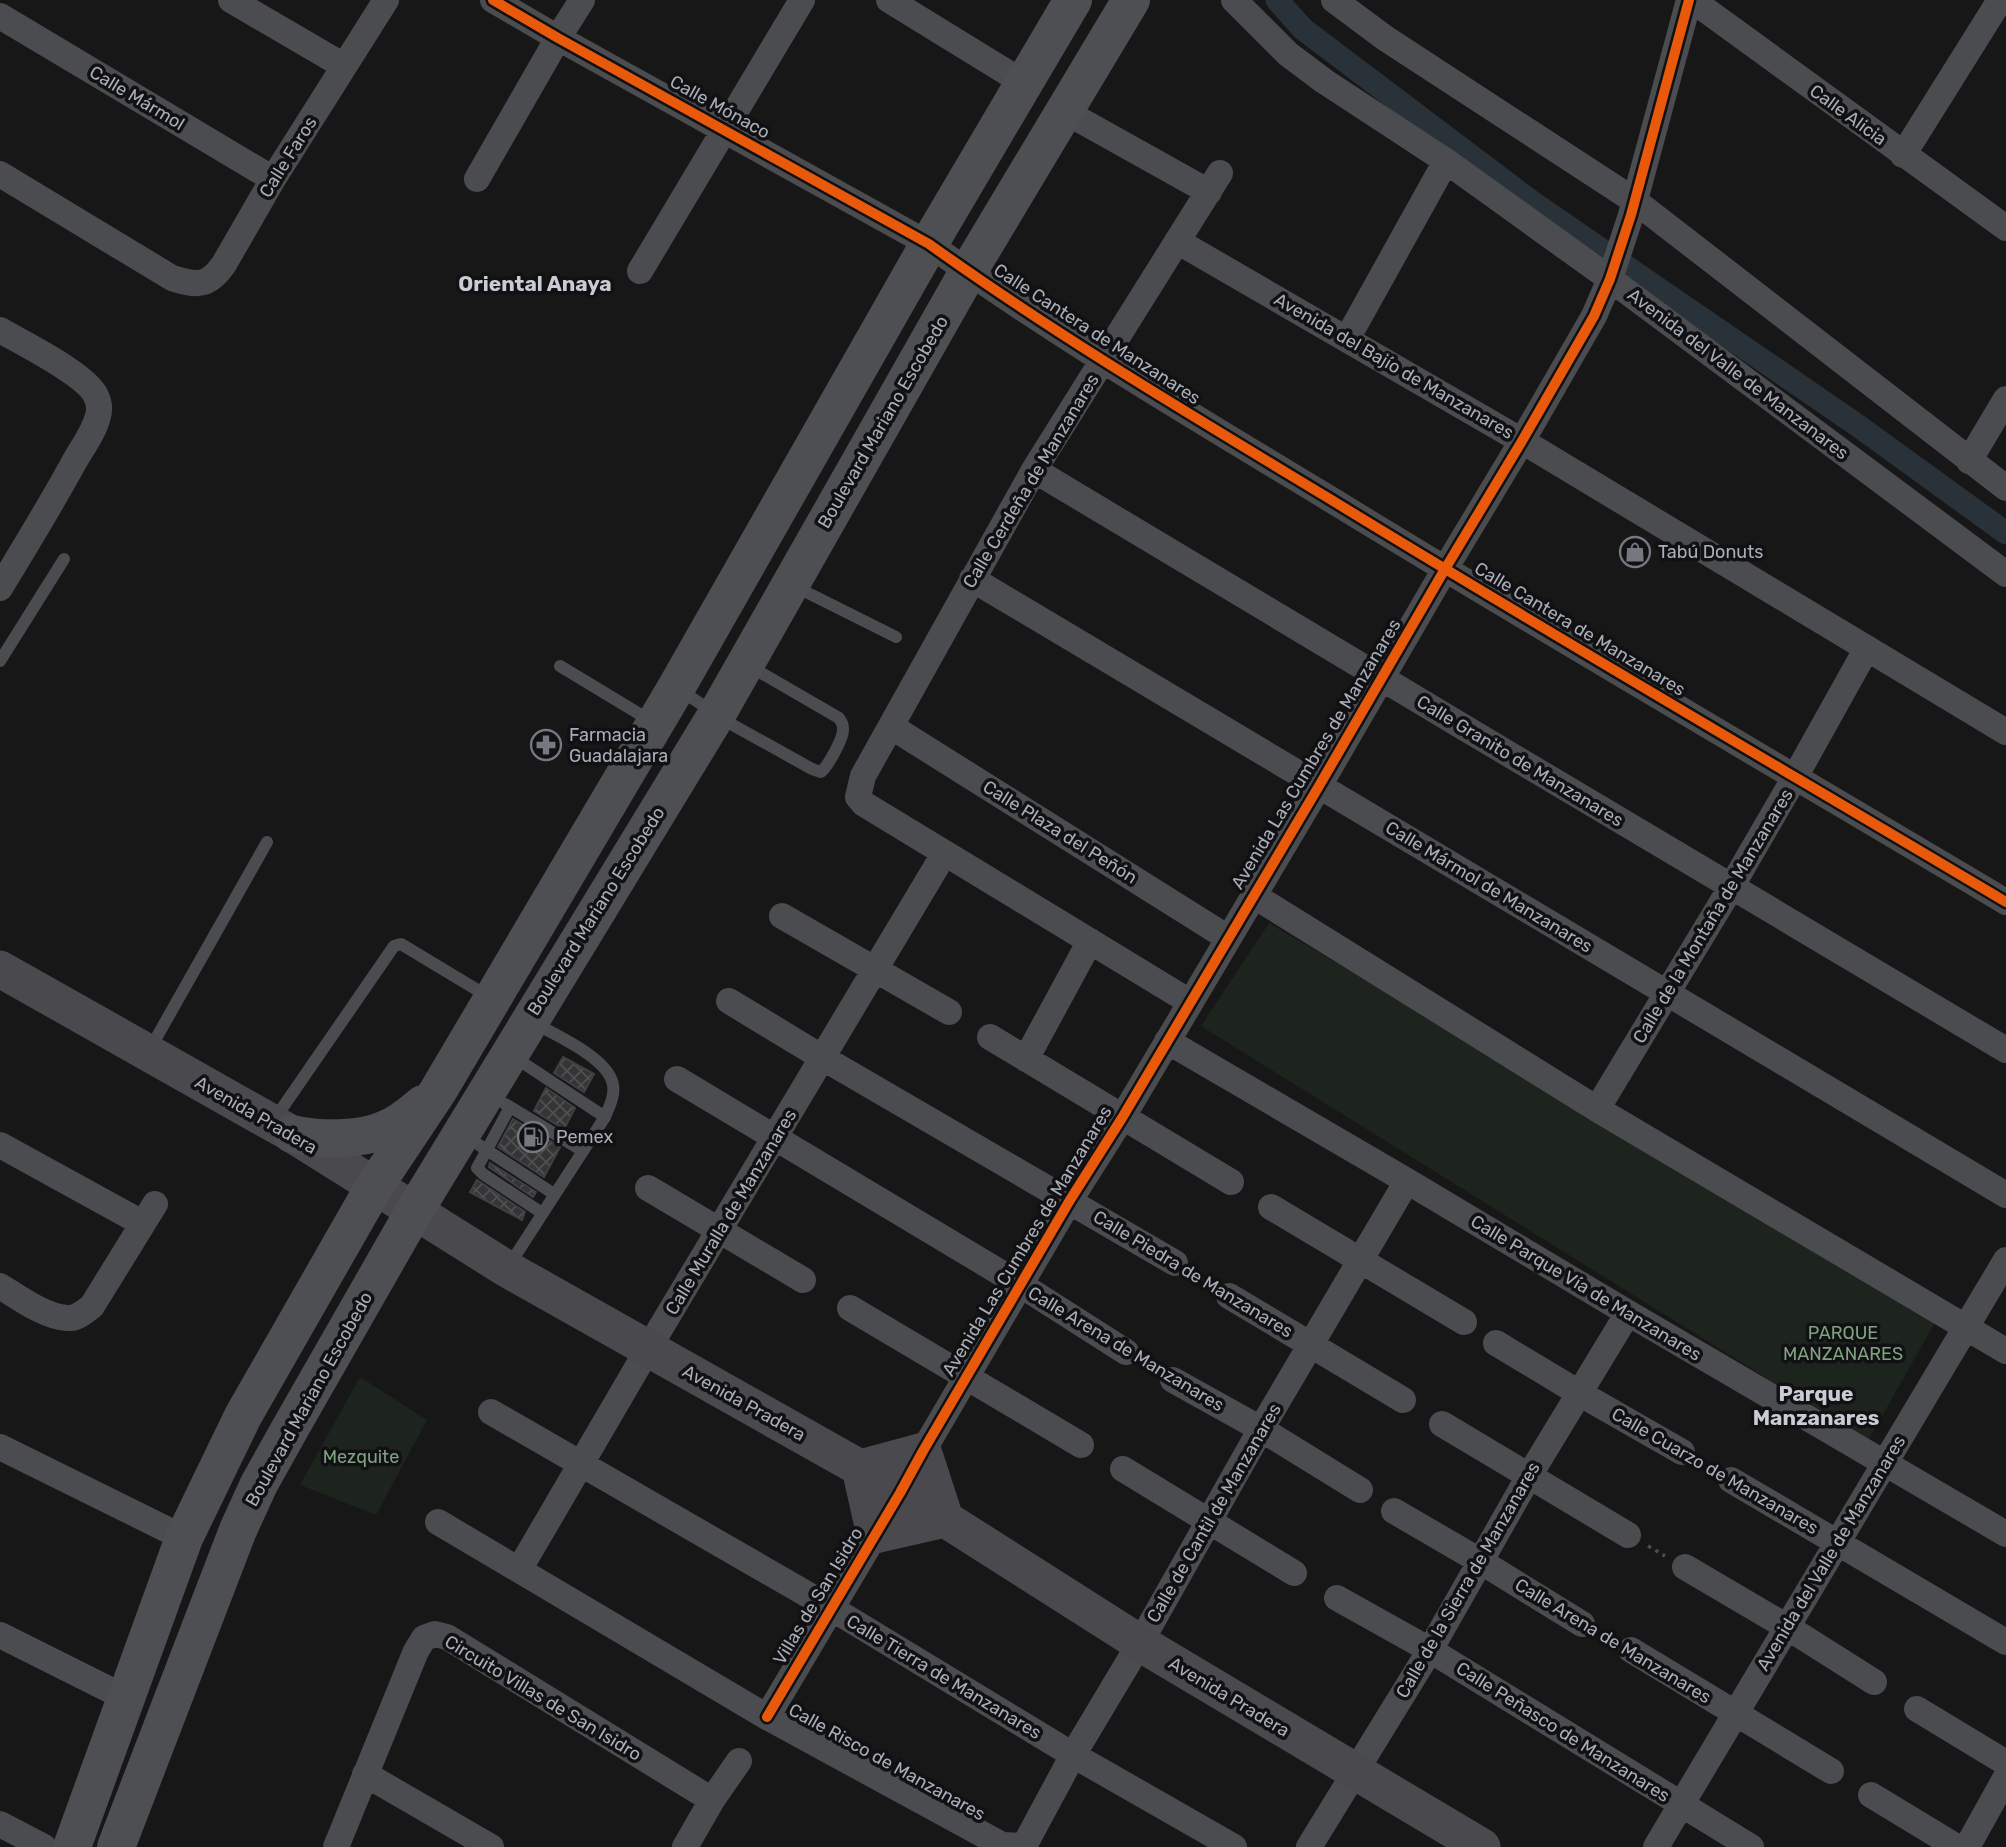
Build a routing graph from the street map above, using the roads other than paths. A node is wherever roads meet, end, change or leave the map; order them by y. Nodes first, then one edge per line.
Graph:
1 (231, 0) edge
2 (386, 0) edge
3 (494, 0) edge
4 (582, 0) edge
5 (802, 0) edge
6 (888, 0) edge
7 (1073, 0) edge
8 (1131, 0) edge
9 (1234, 0) edge
10 (1334, 0) edge
11 (1690, 0) edge
12 (2000, 0) edge
13 (0, 16) edge
14 (558, 38) junction
15 (344, 66) junction
16 (1024, 83) junction
17 (1064, 111) junction
18 (725, 130) junction
19 (1903, 155) junction
20 (1446, 162) junction
21 (0, 174) edge
22 (477, 179) dead end
23 (273, 180) junction
24 (1633, 208) junction
25 (2006, 228) edge
26 (1177, 241) junction
27 (929, 244) junction
28 (640, 271) dead end
29 (968, 272) junction
30 (1612, 276) junction
31 (0, 330) edge
32 (1347, 339) junction
33 (1104, 362) junction
34 (2006, 399) edge
35 (1522, 441) junction
36 (1969, 461) junction
37 (1034, 470) junction
38 (2006, 488) edge
39 (64, 559) dead end
40 (1444, 569) junction
41 (2006, 574) edge
42 (972, 579) junction
43 (791, 584) junction
44 (0, 588) edge
45 (896, 637) dead end
46 (1867, 648) junction
47 (0, 661) edge
48 (747, 662) junction
49 (561, 666) dead end
50 (1382, 677) junction
51 (676, 688) junction
52 (717, 714) junction
53 (655, 723) junction
54 (891, 727) junction
55 (2006, 732) edge
56 (1795, 777) junction
57 (1319, 786) junction
58 (267, 842) dead end
59 (944, 854) junction
60 (1730, 889) junction
61 (1253, 895) junction
62 (2006, 902) edge
63 (782, 916) dead end
64 (1228, 938) junction
65 (1090, 941) junction
66 (0, 969) edge
67 (877, 969) junction
68 (1666, 993) junction
69 (492, 999) junction
70 (729, 1001) dead end
71 (1190, 1002) junction
72 (950, 1012) dead end
73 (529, 1021) junction
74 (990, 1037) dead end
75 (1167, 1041) junction
76 (2006, 1050) edge
77 (147, 1054) junction
78 (509, 1054) junction
79 (823, 1058) junction
80 (1026, 1059) junction
81 (677, 1079) dead end
82 (438, 1091) junction
83 (498, 1099) junction
84 (1597, 1109) junction
85 (605, 1117) junction
86 (1122, 1118) junction
87 (282, 1128) junction
88 (775, 1139) junction
89 (474, 1142) junction
90 (0, 1145) edge
91 (583, 1152) junction
92 (1407, 1181) junction
93 (1231, 1182) dead end
94 (374, 1187) junction
95 (648, 1188) dead end
96 (554, 1194) junction
97 (2006, 1195) edge
98 (1070, 1200) junction
99 (1270, 1207) dead end
100 (415, 1210) junction
101 (542, 1213) junction
102 (720, 1231) junction
103 (2006, 1260) edge
104 (1361, 1261) junction
105 (1175, 1263) road end
106 (507, 1269) junction
107 (803, 1280) dead end
108 (1021, 1285) junction
109 (0, 1286) edge
110 (1229, 1296) road end
111 (850, 1308) dead end
112 (1628, 1313) junction
113 (1464, 1322) dead end
114 (1965, 1327) junction
115 (1496, 1343) dead end
116 (1311, 1345) junction
117 (648, 1349) junction
118 (2006, 1351) edge
119 (1126, 1352) dead end
120 (967, 1378) junction
121 (1173, 1380) dead end
122 (1579, 1393) junction
123 (1403, 1400) dead end
124 (491, 1412) dead end
125 (1442, 1424) dead end
126 (1261, 1429) junction
127 (1081, 1445) dead end
128 (0, 1447) edge
129 (923, 1451) junction
130 (1682, 1452) dead end
131 (1885, 1462) junction
132 (582, 1465) junction
133 (860, 1468) junction
134 (1123, 1469) dead end
135 (1528, 1476) junction
136 (1731, 1480) dead end
137 (1360, 1490) dead end
138 (900, 1493) junction
139 (1394, 1511) dead end
140 (945, 1519) junction
141 (1209, 1521) junction
142 (438, 1522) dead end
143 (2006, 1534) edge
144 (875, 1535) junction
145 (1628, 1535) road end
146 (184, 1538) junction
147 (1838, 1542) junction
148 (1480, 1561) junction
149 (1685, 1567) road end
150 (519, 1570) junction
151 (1294, 1573) dead end
152 (1337, 1598) dead end
153 (831, 1608) junction
154 (1583, 1624) dead end
155 (1787, 1627) junction
156 (0, 1635) edge
157 (2006, 1642) edge
158 (1140, 1643) junction
159 (1430, 1650) junction
160 (1631, 1650) dead end
161 (1874, 1682) dead end
162 (126, 1698) junction
163 (1917, 1709) dead end
164 (1736, 1714) junction
165 (767, 1717) junction
166 (1073, 1755) junction
167 (739, 1761) dead end
168 (2006, 1763) edge
169 (1354, 1771) junction
170 (1831, 1771) dead end
171 (365, 1774) junction
172 (2006, 1777) edge
173 (1871, 1795) dead end
174 (712, 1800) junction
175 (1681, 1806) junction
176 (0, 1824) edge
177 (44, 1847) edge
178 (72, 1847) edge
179 (116, 1847) edge
180 (336, 1847) edge
181 (491, 1847) edge
182 (685, 1847) edge
183 (1023, 1847) edge
184 (1234, 1847) edge
185 (1309, 1847) edge
186 (1482, 1847) edge
187 (1656, 1847) edge
188 (1751, 1847) edge
189 (1957, 1847) edge
190 (1966, 1847) edge

1 - 15 street
2 - 15 street, Calle Faros
3 - 14 street, Calle Mónaco
4 - 14 street
5 - 18 street
6 - 16 street
7 - 16 main road
8 - 17 main road, Boulevard Mariano Escobedo
9 - 20 street, Avenida del Valle de Manzanares
10 - 24 street
11 - 19 street, Calle Alicia
11 - 24 street, Avenida Las Cumbres de Manzanares
12 - 19 street
13 - 23 street, Calle Mármol
14 - 18 street, Calle Mónaco
14 - 22 street
15 - 23 street, Calle Faros
16 - 27 main road
17 - 26 street, Calle Cerdeña de Manzanares
17 - 29 main road, Boulevard Mariano Escobedo
18 - 27 street, Calle Mónaco
18 - 28 street
19 - 25 street, Calle Alicia
20 - 30 street, Avenida del Valle de Manzanares
20 - 32 street
21 - 23 street, Calle Faros
24 - 30 street, Avenida Las Cumbres de Manzanares
24 - 36 street
26 - 32 street, Avenida del Bajío de Manzanares
26 - 33 street, Calle Cerdeña de Manzanares
27 - 29 street, Calle Cantera de Manzanares
27 - 51 main road
29 - 33 street, Calle Cantera de Manzanares
29 - 43 main road, Boulevard Mariano Escobedo
30 - 35 street, Avenida Las Cumbres de Manzanares
30 - 41 street, Avenida del Valle de Manzanares
31 - 44 street
32 - 35 street, Avenida del Bajío de Manzanares
33 - 37 street, Calle Cerdeña de Manzanares
33 - 40 street, Calle Cantera de Manzanares
34 - 36 street
35 - 40 street, Avenida Las Cumbres de Manzanares
35 - 46 street, Avenida del Bajío de Manzanares
36 - 38 street
37 - 42 street, Calle Cerdeña de Manzanares
37 - 50 street, Calle Granito de Manzanares
39 - 47 lane
40 - 50 street, Avenida Las Cumbres de Manzanares
40 - 56 street, Calle Cantera de Manzanares
42 - 54 street, Calle Cerdeña de Manzanares
42 - 57 street, Calle Mármol de Manzanares
43 - 45 lane
43 - 48 main road, Boulevard Mariano Escobedo
46 - 55 street, Avenida del Bajío de Manzanares
46 - 56 street, Calle de la Montaña de Manzanares
48 - 52 main road, Boulevard Mariano Escobedo
48 - 52 lane
49 - 53 lane
50 - 57 street, Avenida Las Cumbres de Manzanares
50 - 60 street, Calle Granito de Manzanares
51 - 52 lane
51 - 53 main road
52 - 73 main road, Boulevard Mariano Escobedo
53 - 69 main road
54 - 59 street, Calle Cerdeña de Manzanares
54 - 64 street, Calle Plaza del Peñón
56 - 60 street, Calle de la Montaña de Manzanares
56 - 62 street, Calle Cantera de Manzanares
57 - 61 street, Avenida Las Cumbres de Manzanares
57 - 68 street, Calle Mármol de Manzanares
58 - 77 lane
59 - 65 street
59 - 67 street, Calle Muralla de Manzanares
60 - 68 street, Calle de la Montaña de Manzanares
60 - 76 street, Calle Granito de Manzanares
61 - 64 street, Avenida Las Cumbres de Manzanares
61 - 84 street
63 - 67 street
64 - 71 street, Avenida Las Cumbres de Manzanares
65 - 71 street
65 - 80 street
66 - 77 street, Avenida Pradera
67 - 72 street
67 - 79 street, Calle Muralla de Manzanares
68 - 84 street, Calle de la Montaña de Manzanares
68 - 97 street, Calle Mármol de Manzanares
69 - 82 main road
69 - 87 lane
70 - 79 street, Calle Piedra de Manzanares
71 - 75 street, Avenida Las Cumbres de Manzanares
73 - 78 main road, Boulevard Mariano Escobedo
73 - 85 lane
74 - 80 street
75 - 86 street, Avenida Las Cumbres de Manzanares
75 - 92 street, Calle Parque Vía de Manzanares
77 - 87 street, Avenida Pradera
78 - 83 main road, Boulevard Mariano Escobedo
78 - 85 lane
79 - 88 street, Calle Muralla de Manzanares
79 - 98 street, Calle Piedra de Manzanares
80 - 86 street
81 - 88 street, Calle Arena de Manzanares
82 - 87 main road
82 - 94 main road
83 - 89 main road, Boulevard Mariano Escobedo
83 - 91 lane
84 - 114 street
85 - 91 lane
86 - 93 street
86 - 98 street, Avenida Las Cumbres de Manzanares
87 - 94 street, Avenida Pradera
88 - 102 street, Calle Muralla de Manzanares
88 - 108 street, Calle Arena de Manzanares
89 - 96 lane
89 - 100 main road, Boulevard Mariano Escobedo
89 - 101 lane
90 - 109 street
91 - 96 lane
92 - 104 street, Calle de Cantil de Manzanares
92 - 112 street, Calle Parque Vía de Manzanares
94 - 100 street, Avenida Pradera
94 - 146 main road
95 - 102 street
96 - 101 lane
98 - 105 street, Calle Piedra de Manzanares
98 - 108 street, Avenida Las Cumbres de Manzanares
99 - 104 street
100 - 106 street, Avenida Pradera
100 - 179 main road, Boulevard Mariano Escobedo
101 - 106 lane
102 - 107 street
102 - 117 street, Calle Muralla de Manzanares
103 - 114 street, Avenida del Valle de Manzanares
104 - 113 street
104 - 116 street, Calle de Cantil de Manzanares
106 - 117 street, Avenida Pradera
108 - 119 street, Calle Arena de Manzanares
108 - 120 street, Avenida Las Cumbres de Manzanares
110 - 116 street, Calle Piedra de Manzanares
111 - 120 street
112 - 122 street, Calle de la Sierra de Manzanares
112 - 131 street, Calle Parque Vía de Manzanares
114 - 118 street
114 - 131 street, Avenida del Valle de Manzanares
115 - 122 street, Calle Cuarzo de Manzanares
116 - 123 street, Calle Piedra de Manzanares
116 - 126 street, Calle de Cantil de Manzanares
117 - 132 street, Calle Muralla de Manzanares
117 - 133 street, Avenida Pradera
120 - 127 street
120 - 129 street, Avenida Las Cumbres de Manzanares
121 - 126 street, Calle Arena de Manzanares
122 - 130 street, Calle Cuarzo de Manzanares
122 - 135 street, Calle de la Sierra de Manzanares
124 - 132 street, Calle Tierra de Manzanares
125 - 135 street
126 - 137 street, Calle Arena de Manzanares
126 - 141 street, Calle de Cantil de Manzanares
128 - 146 street
129 - 133 street
129 - 138 street, Avenida Las Cumbres de Manzanares
129 - 140 street
131 - 143 street, Calle Parque Vía de Manzanares
131 - 147 street, Avenida del Valle de Manzanares
132 - 150 street, Calle Muralla de Manzanares
132 - 153 street, Calle Tierra de Manzanares
133 - 138 street, Avenida Pradera
133 - 144 street
134 - 141 street
135 - 145 street
135 - 148 street, Calle de la Sierra de Manzanares
136 - 147 street, Calle Cuarzo de Manzanares
138 - 140 street, Avenida Pradera
138 - 144 street, Villas de San Isidro
139 - 148 street, Calle Arena de Manzanares
140 - 144 street
140 - 158 street, Avenida Pradera
141 - 151 street
141 - 158 street, Calle de Cantil de Manzanares
142 - 150 street, Calle Risco de Manzanares
144 - 153 street, Villas de San Isidro
146 - 162 main road
147 - 155 street, Avenida del Valle de Manzanares
147 - 157 street, Calle Cuarzo de Manzanares
148 - 154 street, Calle Arena de Manzanares
148 - 159 street, Calle de la Sierra de Manzanares
149 - 155 street
150 - 165 street, Calle Risco de Manzanares
152 - 159 street, Calle Peñasco de Manzanares
153 - 165 street, Villas de San Isidro
153 - 166 street, Calle Tierra de Manzanares
155 - 161 street
155 - 164 street, Avenida del Valle de Manzanares
156 - 162 street
158 - 166 street, Calle de Cantil de Manzanares
158 - 169 street, Avenida Pradera
159 - 169 street, Calle de la Sierra de Manzanares
159 - 175 street, Calle Peñasco de Manzanares
160 - 164 street, Calle Arena de Manzanares
162 - 178 main road
163 - 168 street
164 - 170 street, Calle Arena de Manzanares
164 - 175 street, Avenida del Valle de Manzanares
165 - 183 street, Calle Risco de Manzanares
166 - 183 street, Calle de Cantil de Manzanares
166 - 184 street, Calle Tierra de Manzanares
167 - 174 street
169 - 185 street, Calle de la Sierra de Manzanares
169 - 186 street, Avenida Pradera
171 - 174 street, Circuito Villas de San Isidro
171 - 180 street, Circuito Villas de San Isidro
171 - 181 street
172 - 190 street
173 - 189 street
174 - 182 street
175 - 187 street, Avenida del Valle de Manzanares
175 - 188 street, Calle Peñasco de Manzanares
176 - 177 street

